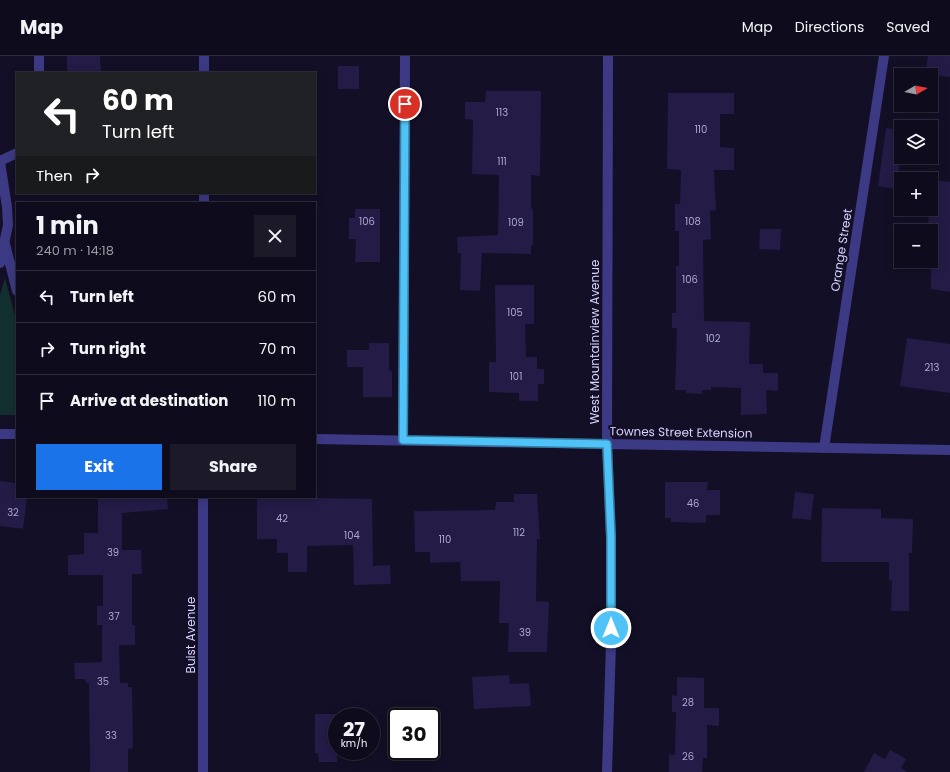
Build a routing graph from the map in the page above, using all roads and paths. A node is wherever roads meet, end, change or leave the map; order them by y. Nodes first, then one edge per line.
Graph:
1 (39, 56) edge
2 (204, 56) edge
3 (405, 56) edge
4 (608, 56) edge
5 (884, 56) edge
6 (39, 72) edge
7 (204, 72) edge
8 (16, 154) edge
9 (0, 162) edge
10 (5, 242) junction
11 (0, 263) edge
12 (16, 287) edge
13 (0, 434) edge
14 (16, 434) edge
15 (316, 439) edge
16 (403, 440) junction
17 (607, 444) junction
18 (824, 448) junction
19 (950, 450) edge
20 (203, 498) edge
21 (203, 772) edge
22 (607, 772) edge

1 - 6 street
2 - 7 street
3 - 16 street
4 - 17 street, West Mountainview Avenue
5 - 18 street, Orange Street
8 - 9 street
9 - 10 street
10 - 11 street
10 - 12 street
13 - 14 street
15 - 16 street, Townes Street Extension
16 - 17 street, Townes Street Extension
17 - 18 street, Townes Street Extension
17 - 22 street, West Mountainview Avenue
18 - 19 street, Townes Street Extension
20 - 21 street, Buist Avenue

